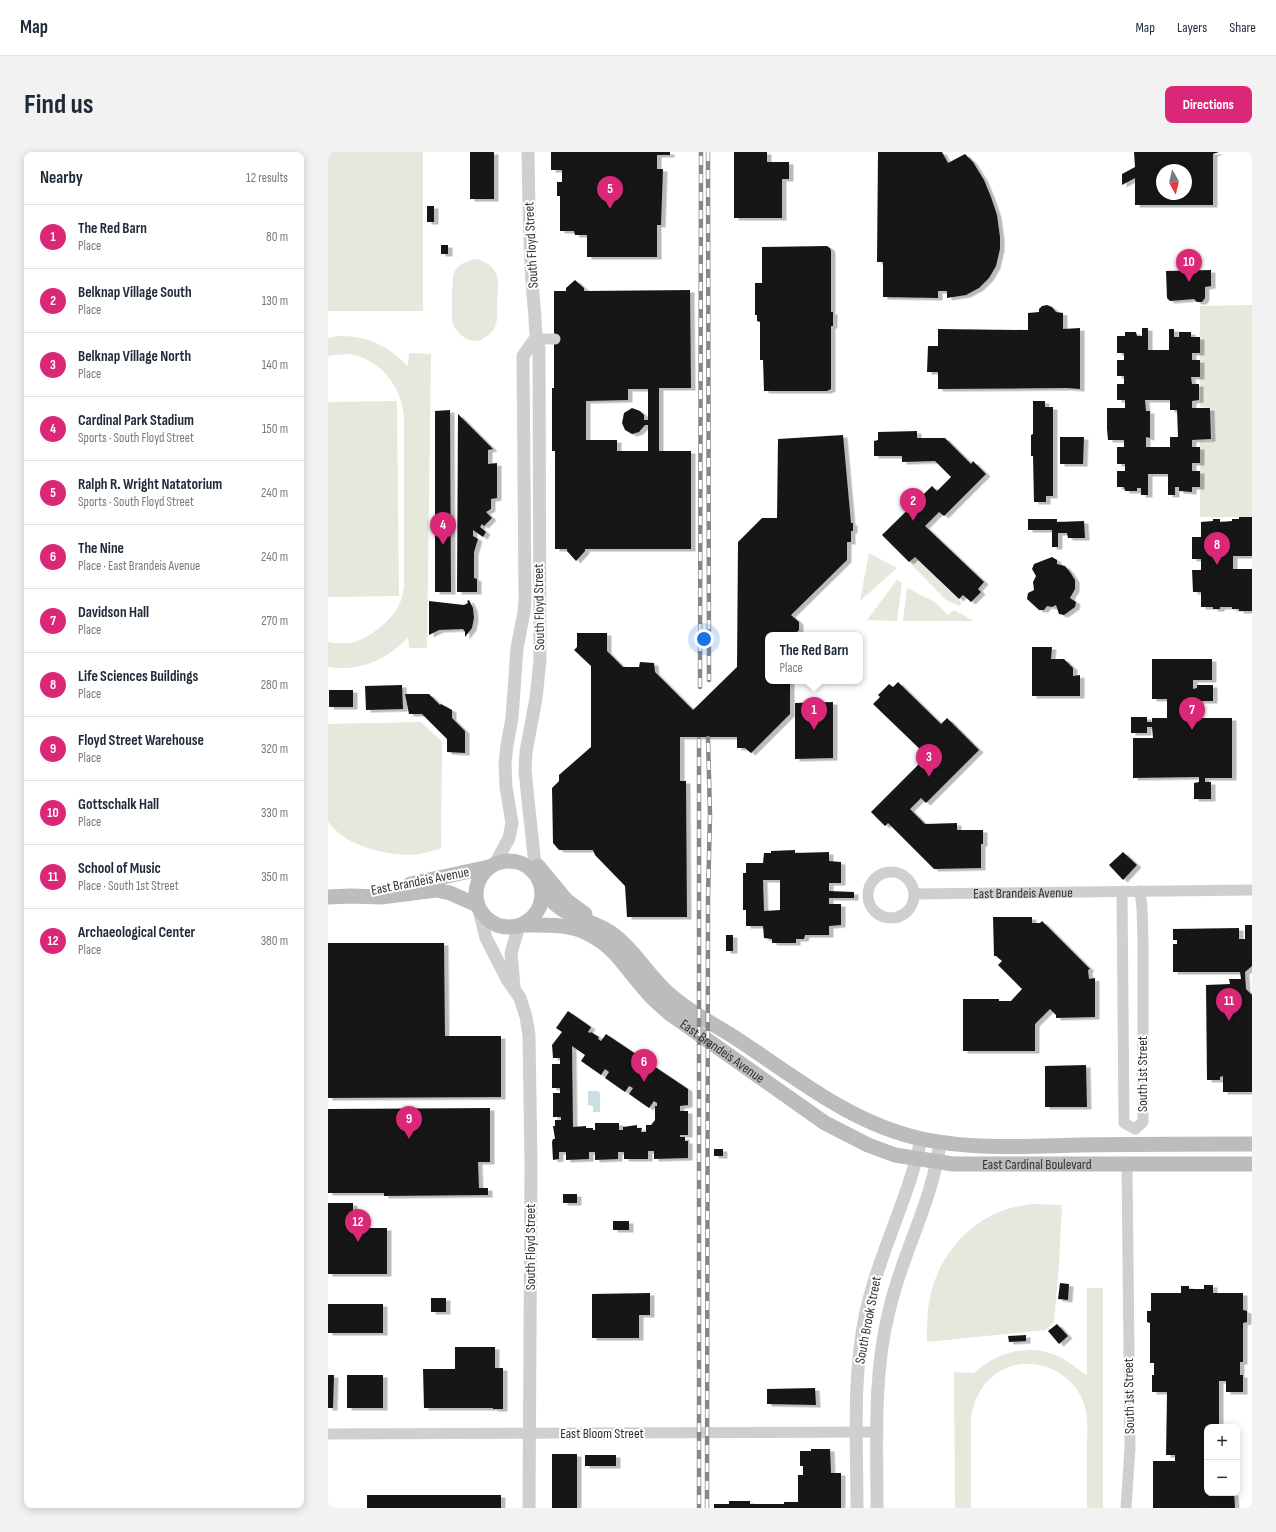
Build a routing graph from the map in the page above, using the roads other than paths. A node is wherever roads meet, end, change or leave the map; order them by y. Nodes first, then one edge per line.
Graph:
1 (528, 152) edge
2 (536, 339) junction
3 (555, 339) dead end
4 (534, 858) junction
5 (492, 865) junction
6 (536, 875) junction
7 (542, 889) junction
8 (1252, 890) edge
9 (1131, 891) junction
10 (914, 894) junction
11 (351, 896) junction
12 (328, 897) edge
13 (478, 908) junction
14 (521, 926) junction
15 (606, 928) junction
16 (515, 990) junction
17 (1135, 1137) junction
18 (921, 1139) junction
19 (940, 1142) junction
20 (1252, 1144) edge
21 (917, 1158) junction
22 (938, 1162) junction
23 (1252, 1164) edge
24 (1131, 1165) junction
25 (857, 1432) junction
26 (877, 1432) junction
27 (529, 1433) junction
28 (328, 1434) edge
29 (530, 1508) edge
30 (857, 1508) edge
31 (877, 1508) edge
32 (1126, 1508) edge

1 - 2 street, South Floyd Street
2 - 3 street
2 - 4 street, South Floyd Street
2 - 5 street, South Floyd Street
4 - 6 street, South Floyd Street
4 - 15 main road
5 - 6 main road
5 - 11 main road, East Brandeis Avenue
5 - 13 main road
6 - 7 main road
7 - 14 main road
7 - 15 main road, East Brandeis Avenue
8 - 9 street, East Brandeis Avenue
9 - 10 street, East Brandeis Avenue
9 - 17 street, South 1st Street
9 - 17 street, South 1st Street
10 - 10 street
11 - 12 main road, East Brandeis Avenue
11 - 13 main road, East Brandeis Avenue
13 - 14 main road
13 - 16 street, South Floyd Street
14 - 16 street, South Floyd Street
14 - 21 main road, East Brandeis Avenue
15 - 18 main road, East Brandeis Avenue
16 - 27 street, South Floyd Street
17 - 19 main road, East Cardinal Boulevard
17 - 20 main road, East Cardinal Boulevard
17 - 24 street, South 1st Street
18 - 19 main road, East Brandeis Avenue
18 - 21 street, South Brook Street
19 - 22 street, South Brook Street
21 - 22 main road, East Brandeis Avenue
21 - 25 street, South Brook Street
22 - 24 main road, East Cardinal Boulevard
22 - 26 street, South Brook Street
23 - 24 main road, East Cardinal Boulevard
24 - 32 street, South 1st Street
25 - 26 street, East Bloom Street
25 - 27 street, East Bloom Street
25 - 30 street, South Brook Street
26 - 31 street, South Brook Street
27 - 28 street, East Bloom Street
27 - 29 street, South Floyd Street

